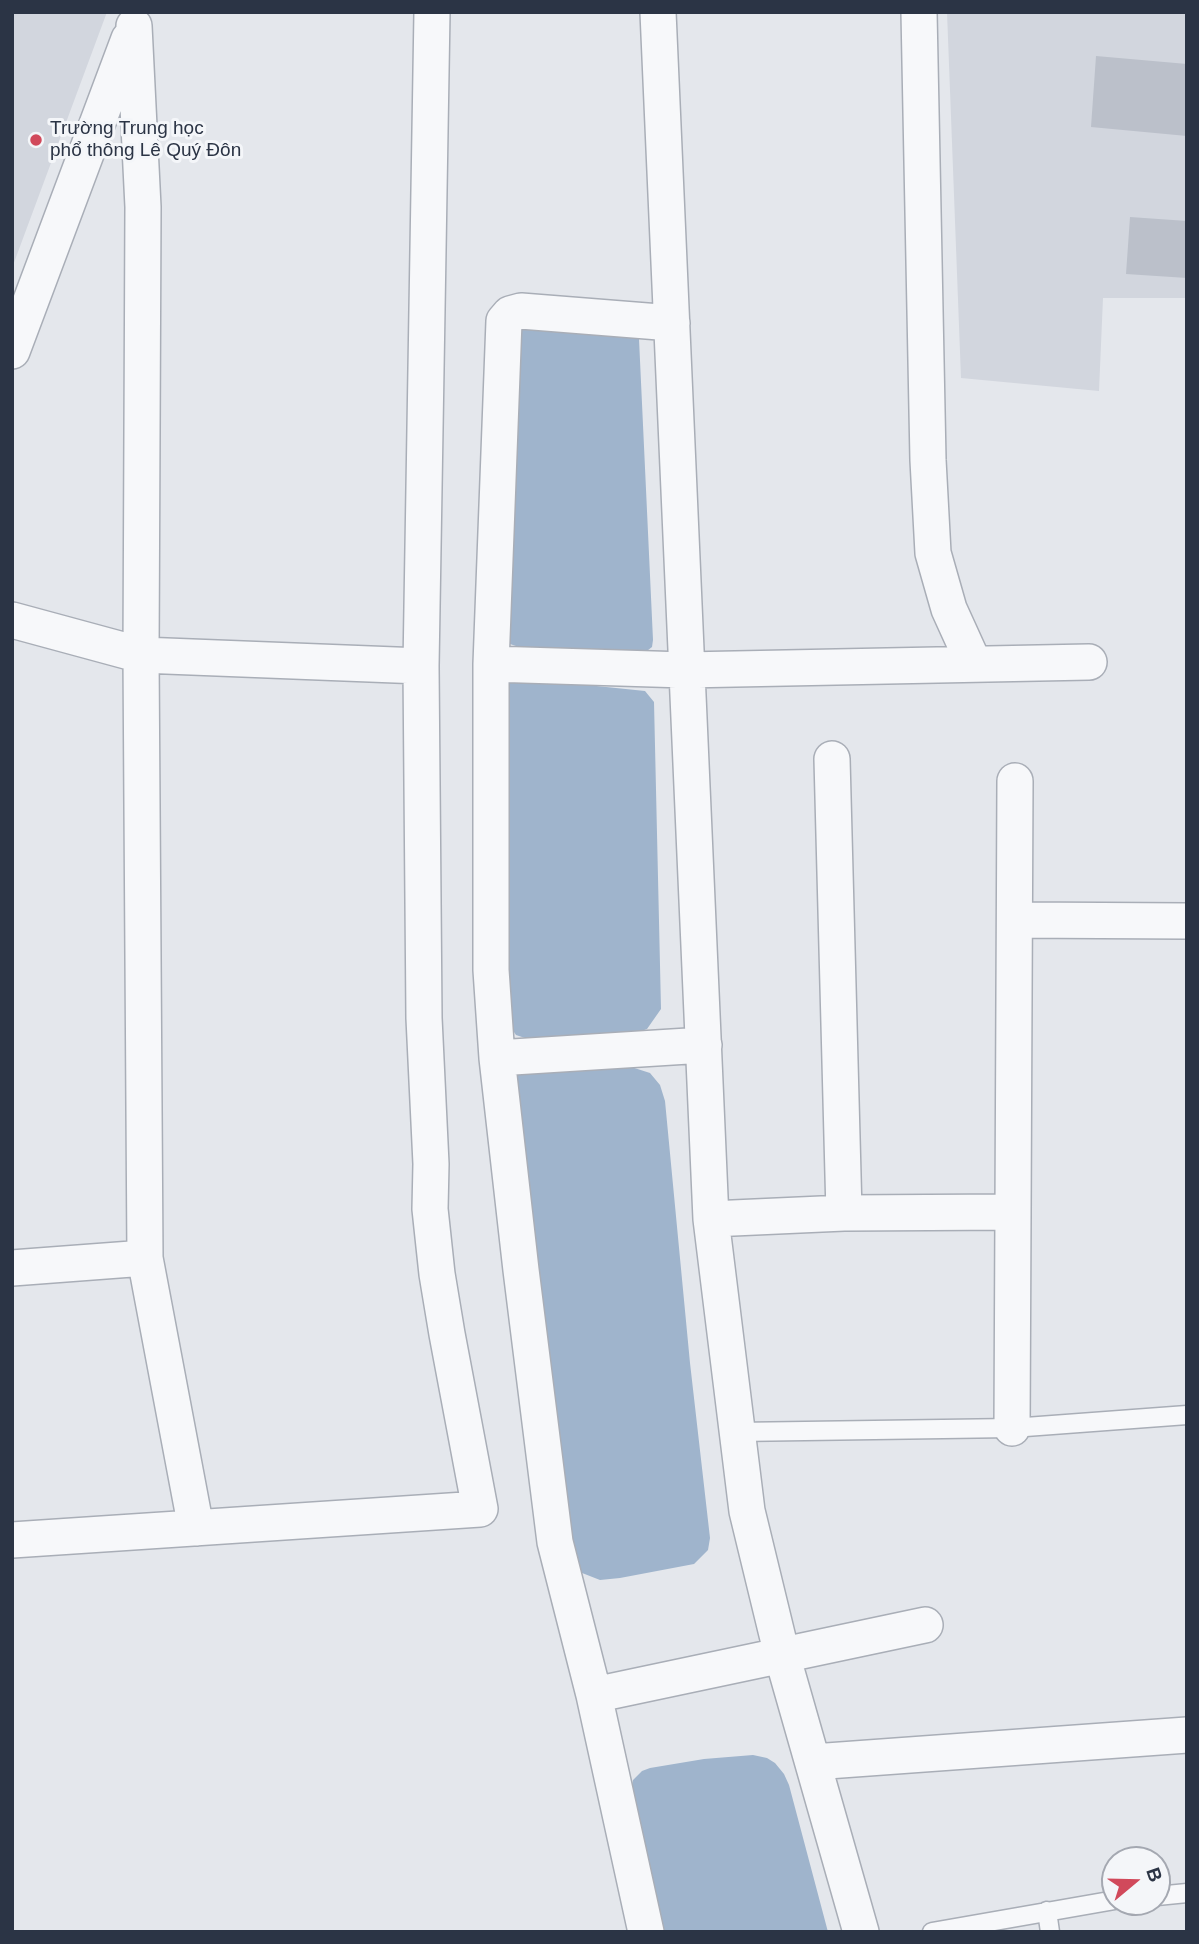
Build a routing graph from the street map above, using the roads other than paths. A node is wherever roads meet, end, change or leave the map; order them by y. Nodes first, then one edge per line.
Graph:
1 (432, 12) edge
2 (658, 12) edge
3 (919, 12) edge
4 (136, 19) edge
5 (672, 323) junction
6 (13, 346) edge
7 (12, 620) edge
8 (141, 655) junction
9 (1089, 662) dead end
10 (491, 664) junction
11 (974, 664) junction
12 (421, 666) junction
13 (685, 670) junction
14 (832, 759) dead end
15 (1015, 781) dead end
16 (1014, 920) junction
17 (1187, 921) edge
18 (704, 1045) junction
19 (497, 1058) junction
20 (1013, 1212) junction
21 (844, 1213) junction
22 (711, 1219) junction
23 (145, 1258) junction
24 (12, 1268) edge
25 (1187, 1415) edge
26 (1012, 1428) junction
27 (736, 1432) junction
28 (196, 1528) junction
29 (12, 1540) edge
30 (925, 1625) dead end
31 (782, 1655) junction
32 (594, 1695) junction
33 (1187, 1735) edge
34 (813, 1762) junction
35 (1101, 1902) edge
36 (1047, 1911) junction
37 (646, 1932) edge
38 (861, 1932) edge
39 (932, 1932) edge
40 (1049, 1932) edge

1 - 12 street
2 - 5 street
3 - 11 street
4 - 6 street
4 - 8 street
5 - 10 street
5 - 13 street
7 - 8 street
8 - 12 street
8 - 23 street
9 - 11 street
10 - 13 street
10 - 19 street
11 - 13 street
12 - 28 street
13 - 18 street
14 - 21 street
15 - 16 street
16 - 17 street
16 - 20 street
18 - 19 street
18 - 22 street
19 - 32 street
20 - 21 street
20 - 26 street
21 - 22 street
22 - 27 street
23 - 24 street
23 - 28 street
25 - 26 lane
26 - 27 lane
27 - 31 street
28 - 29 street
30 - 31 street
31 - 32 street
31 - 34 street
32 - 37 street
33 - 34 street
34 - 38 street
35 - 36 lane
36 - 39 lane
36 - 40 lane

